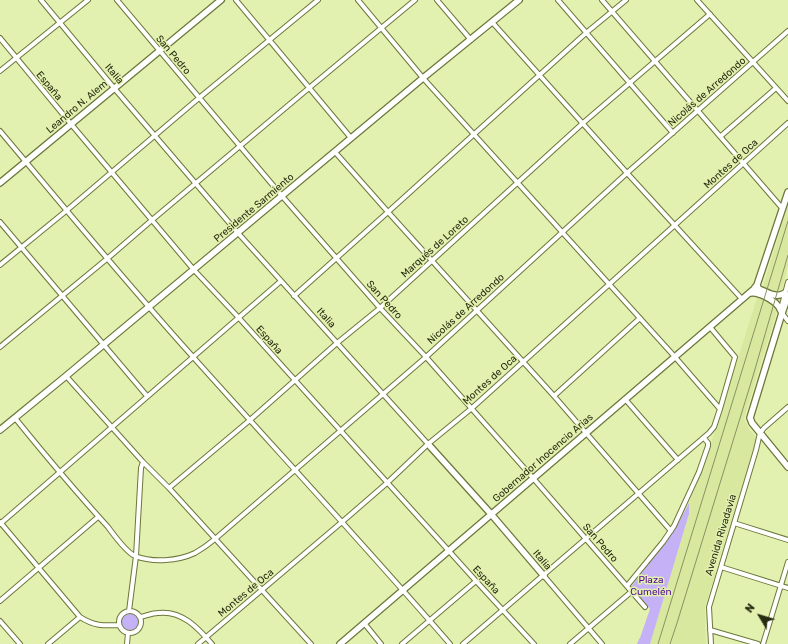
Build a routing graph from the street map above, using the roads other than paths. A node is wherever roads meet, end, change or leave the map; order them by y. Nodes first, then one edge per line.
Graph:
1 (41, 0) edge
2 (88, 0) edge
3 (117, 0) edge
4 (220, 0) edge
5 (236, 0) edge
6 (318, 0) edge
7 (358, 0) edge
8 (415, 0) edge
9 (437, 0) edge
10 (519, 0) edge
11 (558, 0) edge
12 (602, 0) edge
13 (626, 0) edge
14 (697, 0) edge
15 (612, 11) junction
16 (710, 14) junction
17 (492, 22) junction
18 (60, 23) junction
19 (381, 28) junction
20 (788, 31) edge
21 (586, 33) junction
22 (0, 38) edge
23 (471, 40) junction
24 (269, 41) junction
25 (159, 51) junction
26 (16, 58) junction
27 (655, 61) junction
28 (753, 62) junction
29 (0, 71) edge
30 (539, 75) junction
31 (424, 78) junction
32 (630, 83) junction
33 (114, 88) junction
34 (309, 88) junction
35 (776, 88) junction
36 (199, 98) junction
37 (788, 101) edge
38 (698, 110) junction
39 (583, 123) junction
40 (788, 123) edge
41 (71, 124) junction
42 (0, 131) edge
43 (673, 133) junction
44 (473, 134) junction
45 (155, 136) junction
46 (721, 136) junction
47 (352, 138) junction
48 (240, 147) junction
49 (335, 152) junction
50 (26, 162) junction
51 (744, 163) junction
52 (112, 173) junction
53 (627, 173) junction
54 (0, 183) edge
55 (195, 183) junction
56 (518, 183) junction
57 (788, 192) edge
58 (282, 196) junction
59 (782, 208) junction
60 (66, 211) junction
61 (388, 212) junction
62 (152, 220) junction
63 (0, 222) edge
64 (675, 225) junction
65 (562, 232) junction
66 (238, 233) junction
67 (21, 248) junction
68 (108, 258) junction
69 (337, 258) junction
70 (432, 261) junction
71 (0, 265) edge
72 (194, 270) junction
73 (281, 281) junction
74 (788, 282) edge
75 (609, 284) junction
76 (757, 285) junction
77 (749, 293) junction
78 (786, 295) edge
79 (62, 296) junction
80 (294, 296) junction
81 (742, 299) junction
82 (149, 306) junction
83 (380, 308) junction
84 (476, 311) junction
85 (782, 313) junction
86 (239, 318) junction
87 (640, 318) junction
88 (788, 321) edge
89 (710, 327) junction
90 (337, 343) junction
91 (103, 345) junction
92 (0, 347) edge
93 (193, 357) junction
94 (426, 357) junction
95 (675, 357) junction
96 (523, 362) junction
97 (66, 376) junction
98 (295, 381) junction
99 (382, 394) junction
100 (147, 396) junction
101 (554, 396) junction
102 (625, 399) junction
103 (788, 407) edge
104 (472, 408) junction
105 (720, 409) junction
106 (14, 418) junction
107 (250, 420) junction
108 (112, 427) junction
109 (0, 430) edge
110 (340, 431) junction
111 (586, 433) junction
112 (760, 433) junction
113 (704, 438) junction
114 (428, 444) junction
115 (678, 460) junction
116 (143, 462) junction
117 (788, 466) edge
118 (295, 470) junction
119 (60, 472) junction
120 (533, 478) junction
121 (387, 483) junction
122 (169, 488) junction
123 (639, 494) junction
124 (492, 514) junction
125 (98, 517) junction
126 (342, 522) junction
127 (0, 523) edge
128 (734, 523) junction
129 (671, 531) junction
130 (215, 539) junction
131 (586, 539) junction
132 (788, 540) edge
133 (448, 550) junction
134 (136, 556) junction
135 (788, 562) edge
136 (721, 567) junction
137 (39, 568) junction
138 (544, 576) junction
139 (476, 581) junction
140 (627, 586) junction
141 (781, 586) junction
142 (788, 588) edge
143 (261, 590) junction
144 (402, 590) junction
145 (631, 592) junction
146 (0, 601) edge
147 (645, 607) dead end
148 (503, 610) junction
149 (129, 611) junction
150 (80, 617) junction
151 (140, 617) junction
152 (429, 620) junction
153 (0, 621) edge
154 (364, 624) junction
155 (119, 625) junction
156 (589, 628) junction
157 (710, 630) junction
158 (128, 633) junction
159 (206, 637) junction
160 (20, 644) edge
161 (48, 644) edge
162 (127, 644) edge
163 (198, 644) edge
164 (212, 644) edge
165 (311, 644) edge
166 (340, 644) edge
167 (381, 644) edge
168 (402, 644) edge
169 (450, 644) edge
170 (463, 644) edge
171 (534, 644) edge
172 (570, 644) edge
173 (602, 644) edge
174 (711, 644) edge
175 (758, 644) edge
176 (762, 644) edge

1 - 18 street, Italia
2 - 18 street
3 - 25 street, San Pedro
4 - 25 street, Leandro N. Alem
5 - 24 street
6 - 24 street
7 - 19 street
8 - 19 street
9 - 23 street
10 - 17 street, Presidente Sarmiento
11 - 21 street
12 - 15 street
13 - 15 street
14 - 16 street
15 - 21 street
15 - 27 street
16 - 27 street, Marqués de Loreto
16 - 28 street
17 - 23 street, Presidente Sarmiento
17 - 30 street
18 - 26 street
18 - 33 street, Italia
19 - 31 street
19 - 34 street
20 - 28 street, Nicolás de Arredondo
21 - 30 street
21 - 32 street
22 - 26 street, España
23 - 31 street, Presidente Sarmiento
24 - 34 street
24 - 36 street
25 - 33 street, Leandro N. Alem
25 - 36 street, San Pedro
26 - 29 street
26 - 41 street, España
27 - 32 street, Marqués de Loreto
27 - 38 street
28 - 35 street
28 - 38 street, Nicolás de Arredondo
30 - 39 street
30 - 44 street
31 - 44 street
31 - 47 street, Presidente Sarmiento
32 - 39 street, Marqués de Loreto
32 - 43 street
33 - 41 street, Leandro N. Alem
33 - 45 street, Italia
34 - 47 street
34 - 48 street
35 - 37 street
35 - 46 street
36 - 45 street
36 - 48 street, San Pedro
38 - 43 street, Nicolás de Arredondo
38 - 46 street
39 - 53 street
39 - 56 street, Marqués de Loreto
40 - 51 street, Montes de Oca
41 - 50 street, Leandro N. Alem
41 - 52 street, España
42 - 50 street
43 - 53 street, Nicolás de Arredondo
44 - 56 street
44 - 61 street
45 - 52 street
45 - 55 street, Italia
46 - 51 street
47 - 49 street, Presidente Sarmiento
48 - 55 street
48 - 58 street, San Pedro
49 - 58 street, Presidente Sarmiento
49 - 61 street
50 - 54 street, Leandro N. Alem
50 - 60 street
51 - 59 street
51 - 64 street, Montes de Oca
52 - 60 street
52 - 62 street, España
53 - 64 street
53 - 65 street, Nicolás de Arredondo
55 - 62 street
55 - 66 street, Italia
56 - 65 street
56 - 70 street, Marqués de Loreto
57 - 59 street
58 - 66 street, Presidente Sarmiento
58 - 69 street, San Pedro
59 - 76 street
60 - 67 street
60 - 68 street
61 - 69 street
61 - 70 street
62 - 68 street
62 - 72 street, España
63 - 67 street
64 - 75 street, Montes de Oca
64 - 81 street
65 - 75 street
65 - 84 street, Nicolás de Arredondo
66 - 72 street, Presidente Sarmiento
66 - 73 street, Italia
67 - 71 street
67 - 79 street
68 - 79 street
68 - 82 street
69 - 80 street
69 - 83 street, San Pedro
70 - 83 street, Marqués de Loreto
70 - 84 street
72 - 82 street, Presidente Sarmiento
72 - 86 street, España
73 - 80 street, Italia
73 - 86 street
74 - 78 street
75 - 87 street
75 - 96 street, Montes de Oca
76 - 77 street, Gobernador Inocencio Arias
76 - 78 street
77 - 81 street, Gobernador Inocencio Arias
77 - 85 street
78 - 85 street
79 - 91 street
79 - 92 street
80 - 90 street, Italia
81 - 89 street, Gobernador Inocencio Arias
82 - 91 street, Presidente Sarmiento
82 - 93 street
83 - 90 street, Marqués de Loreto
83 - 94 street, San Pedro
84 - 94 street, Nicolás de Arredondo
84 - 96 street
85 - 88 street
85 - 112 street
86 - 93 street
86 - 98 street, España
87 - 95 street
87 - 101 street
89 - 95 street, Gobernador Inocencio Arias
89 - 105 street
90 - 98 street, Marqués de Loreto
90 - 99 street, Italia
91 - 97 street, Presidente Sarmiento
91 - 100 street
93 - 100 street
93 - 107 street
94 - 99 street, Nicolás de Arredondo
94 - 104 street, San Pedro
95 - 102 street, Gobernador Inocencio Arias
95 - 105 street
96 - 101 street
96 - 104 street, Montes de Oca
97 - 106 street, Presidente Sarmiento
97 - 108 street
98 - 107 street, Marqués de Loreto
98 - 110 street, España
99 - 110 street, Nicolás de Arredondo
99 - 114 street, Italia
100 - 108 street
101 - 111 street
102 - 111 street, Gobernador Inocencio Arias
102 - 115 street
103 - 112 street
104 - 114 street, Montes de Oca
104 - 120 street, San Pedro
105 - 113 street
106 - 109 street, Presidente Sarmiento
106 - 119 street
107 - 118 street
107 - 122 street, Marqués de Loreto
108 - 116 street
108 - 119 street
110 - 118 street, Nicolás de Arredondo
110 - 121 street, España
111 - 120 street, Gobernador Inocencio Arias
111 - 123 street
112 - 117 street
112 - 128 street, Avenida Rivadavia
113 - 115 street
113 - 129 street
114 - 121 street, Montes de Oca
114 - 124 street, Italia
115 - 123 street
116 - 122 street
116 - 134 street
118 - 126 street
118 - 130 street, Nicolás de Arredondo
119 - 125 street
119 - 127 street
120 - 124 street, Gobernador Inocencio Arias
120 - 131 street, San Pedro
121 - 126 street, Montes de Oca
121 - 133 street, España
122 - 130 street
123 - 129 street
123 - 131 street
124 - 133 street, Gobernador Inocencio Arias
124 - 138 street, Italia
125 - 134 street
125 - 137 street
126 - 143 street, Montes de Oca
126 - 144 street
127 - 137 street
128 - 132 street
128 - 136 street, Avenida Rivadavia
129 - 140 street
130 - 134 street, Nicolás de Arredondo
130 - 143 street
131 - 138 street
131 - 140 street, San Pedro
133 - 139 street, España
133 - 144 street, Gobernador Inocencio Arias
134 - 149 street
135 - 141 street
136 - 141 street
136 - 157 street, Avenida Rivadavia
137 - 146 street
137 - 150 street
138 - 148 street
138 - 156 street, Italia
139 - 148 street, España
139 - 152 street
140 - 145 street, San Pedro
141 - 142 street
141 - 176 street
143 - 159 street, Montes de Oca
143 - 165 street
144 - 152 street
144 - 154 street, Gobernador Inocencio Arias
145 - 147 street, San Pedro
145 - 156 street
148 - 170 street
148 - 171 street, España
149 - 151 street
149 - 155 street
150 - 155 street
150 - 161 street
151 - 158 street
151 - 159 street
152 - 168 street
152 - 169 street
153 - 160 street
154 - 166 street, Gobernador Inocencio Arias
154 - 167 street
155 - 158 street
156 - 172 street
156 - 173 street, Italia
157 - 174 street, Avenida Rivadavia
157 - 175 street
158 - 162 street
159 - 163 street, Montes de Oca
159 - 164 street

